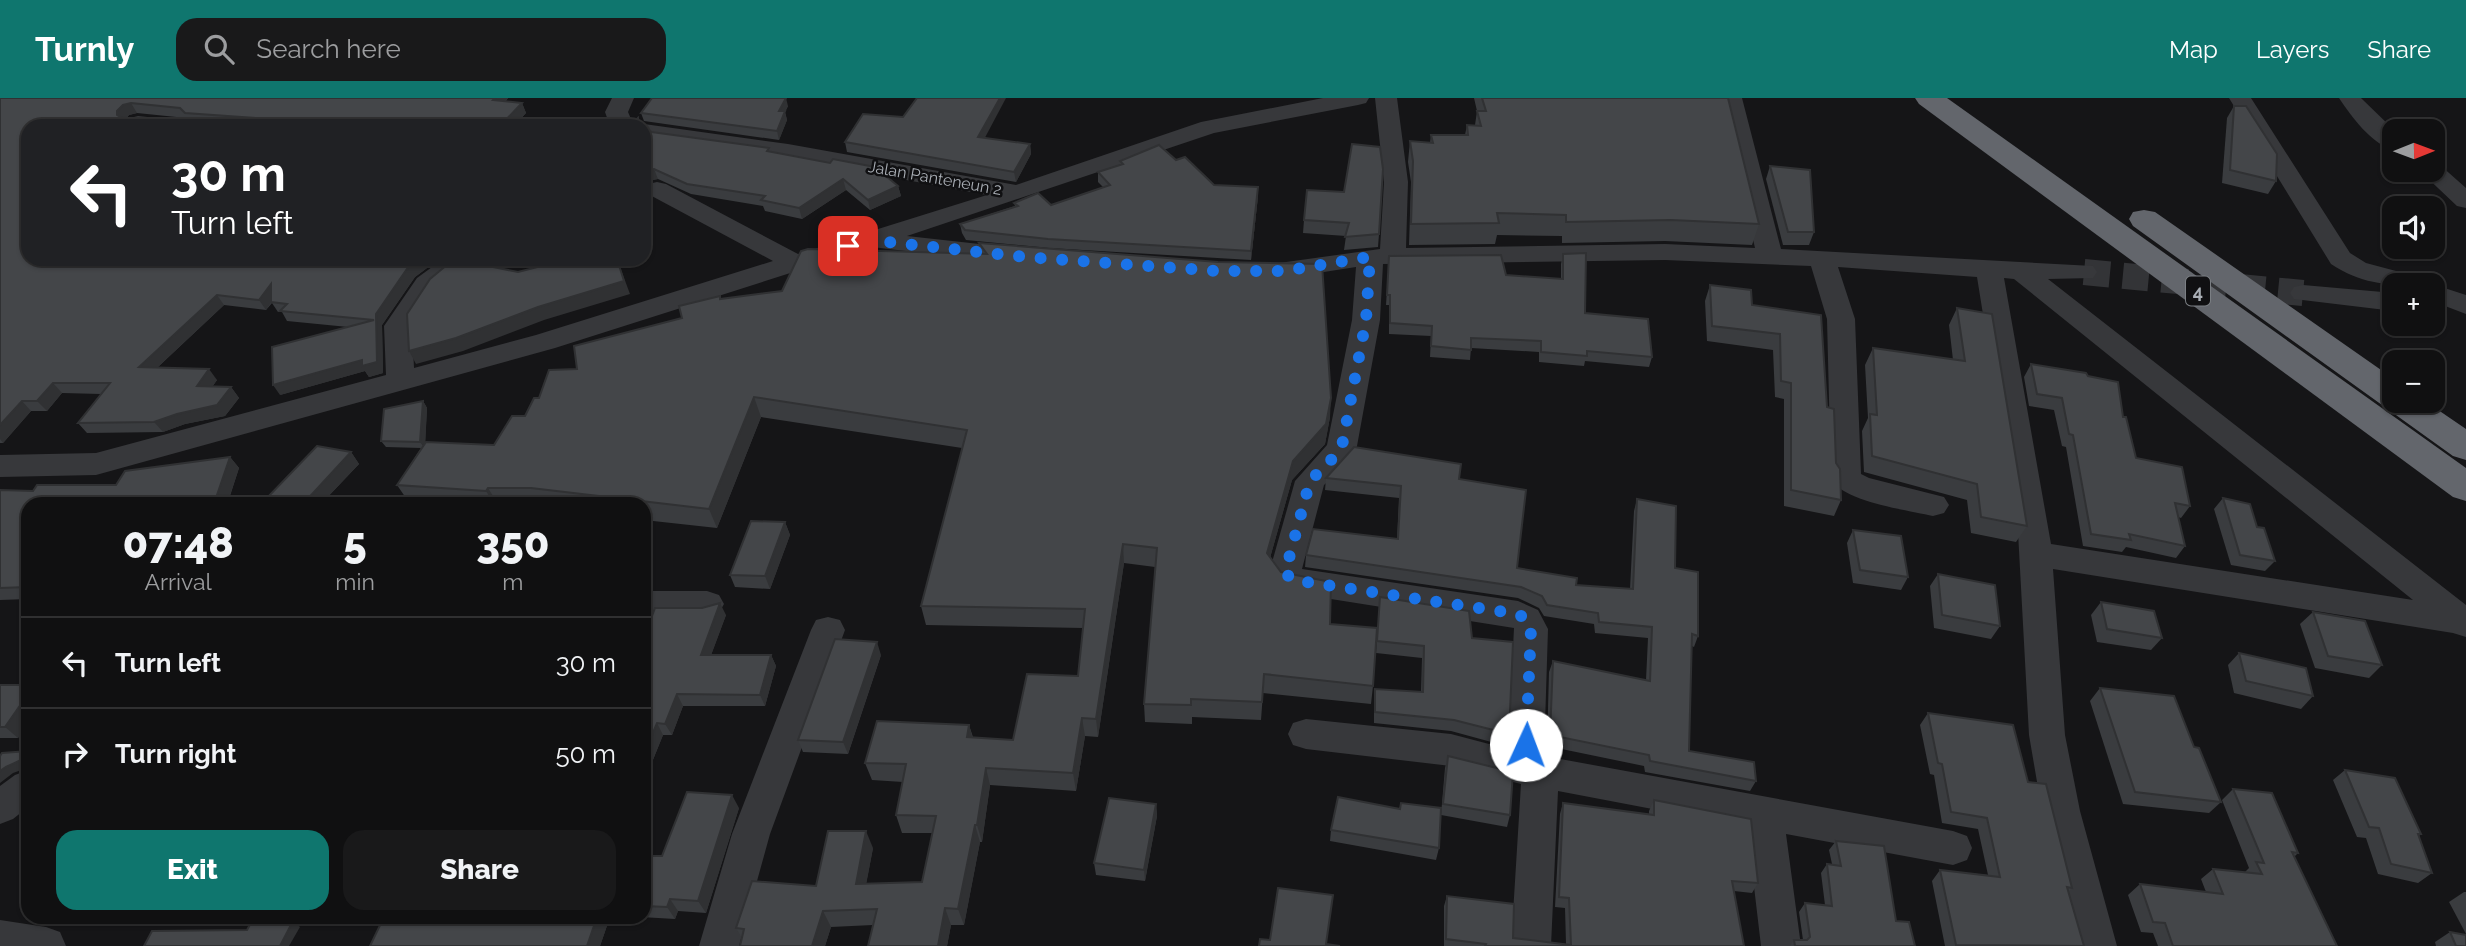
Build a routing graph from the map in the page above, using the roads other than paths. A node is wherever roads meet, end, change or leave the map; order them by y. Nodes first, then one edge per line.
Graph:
1 (623, 98) edge
2 (1358, 98) edge
3 (1386, 98) edge
4 (1731, 98) edge
5 (1929, 98) edge
6 (1970, 98) edge
7 (2240, 98) edge
8 (2350, 98) edge
9 (1326, 101) edge
10 (617, 119) edge
11 (651, 132) edge
12 (2382, 132) edge
13 (2445, 182) edge
14 (657, 189) dead end
15 (1018, 193) junction
16 (2466, 201) edge
17 (869, 240) junction
18 (1770, 255) junction
19 (1381, 257) junction
20 (1822, 258) junction
21 (1049, 259) edge
22 (794, 262) junction
23 (450, 266) edge
24 (2004, 269) junction
25 (1257, 271) edge
26 (2084, 272) tunnel mouth
27 (2382, 275) edge
28 (2303, 293) tunnel mouth
29 (2445, 297) edge
30 (2382, 301) edge
31 (2445, 306) edge
32 (2466, 307) edge
33 (401, 382) junction
34 (2382, 388) edge
35 (2418, 413) edge
36 (2466, 447) edge
37 (0, 466) edge
38 (2466, 487) edge
39 (1933, 505) dead end
40 (2035, 554) junction
41 (651, 604) edge
42 (707, 604) edge
43 (2464, 623) edge
44 (828, 630) dead end
45 (1306, 734) dead end
46 (1533, 770) junction
47 (21, 791) edge
48 (0, 807) edge
49 (1764, 813) junction
50 (1953, 848) dead end
51 (0, 939) edge
52 (46, 946) edge
53 (719, 946) edge
54 (1531, 946) edge
55 (1781, 946) edge
56 (2097, 946) edge

1 - 10 street
2 - 9 street
3 - 19 street
4 - 18 street
5 - 38 highway, 4
6 - 34 highway, 4
7 - 27 street
8 - 12 street
9 - 15 street
11 - 15 street, Jalan Panteneun 2
13 - 16 street
14 - 22 street
15 - 17 street
17 - 21 street
17 - 22 street
18 - 19 street
18 - 20 street
19 - 25 street
19 - 46 street
20 - 24 street
20 - 39 street
22 - 33 street
23 - 33 street
24 - 26 street
24 - 40 street
24 - 43 street
28 - 30 street
29 - 32 street
31 - 32 street
33 - 37 street
35 - 36 highway
40 - 43 street
40 - 56 street
41 - 42 street
44 - 53 street
45 - 46 street
46 - 49 street
46 - 54 street
47 - 48 street
49 - 50 street
49 - 55 street
51 - 52 street

